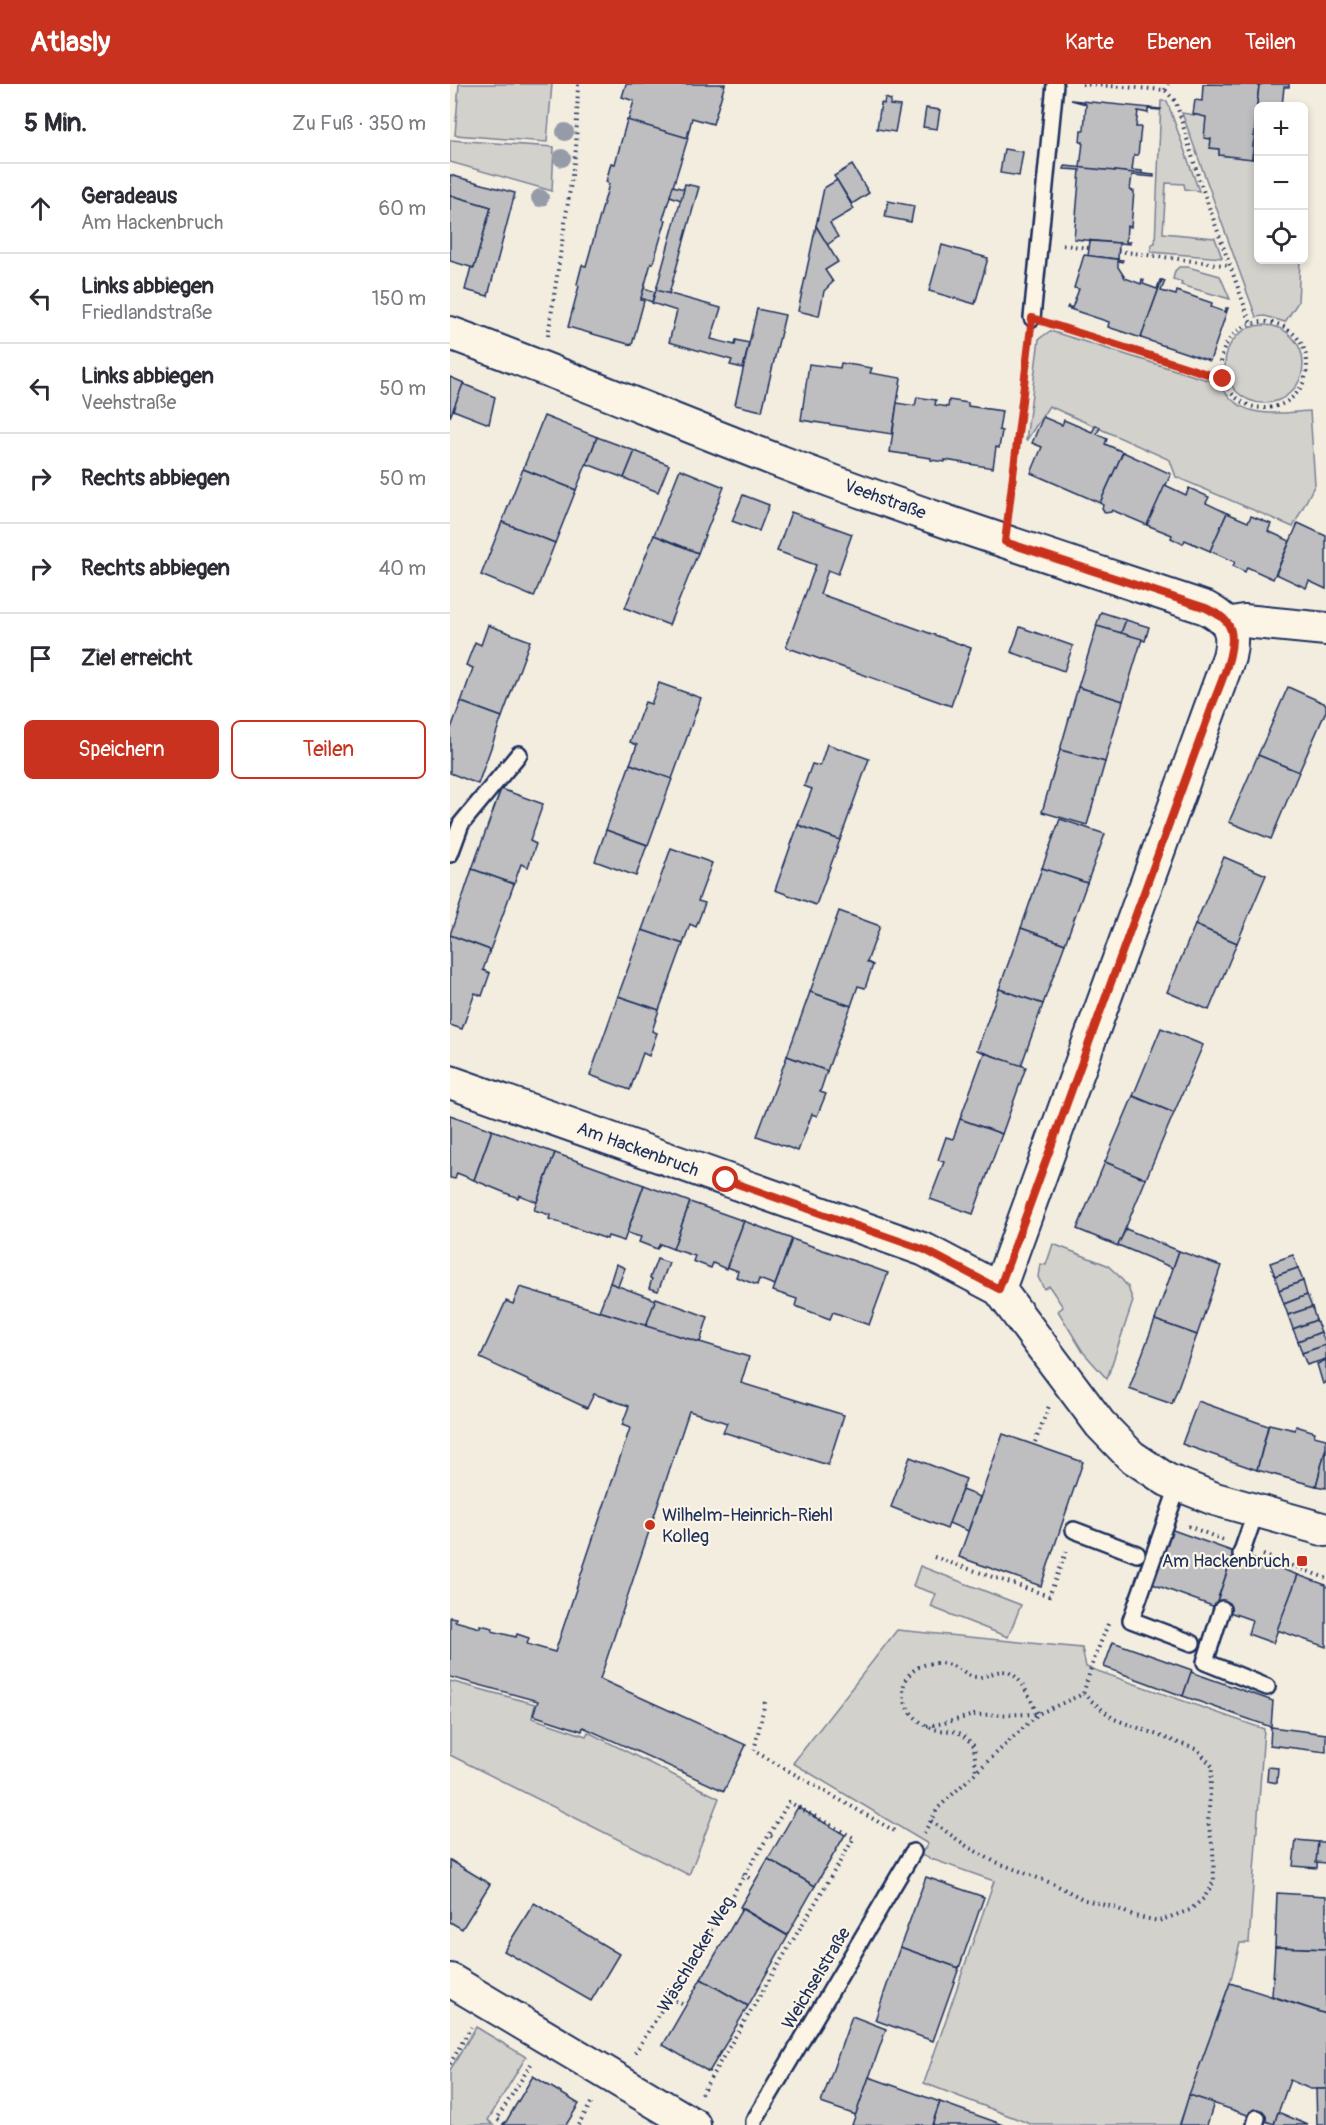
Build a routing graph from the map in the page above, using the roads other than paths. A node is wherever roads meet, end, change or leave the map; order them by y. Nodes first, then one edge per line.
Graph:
1 (1055, 84) edge
2 (1032, 318) road end
3 (450, 333) edge
4 (1228, 624) junction
5 (1326, 629) edge
6 (519, 754) dead end
7 (450, 854) edge
8 (450, 1082) edge
9 (999, 1289) junction
10 (1179, 1484) junction
11 (1256, 1511) junction
12 (1074, 1530) road end
13 (1326, 1530) edge
14 (1137, 1554) dead end
15 (1241, 1554) dead end
16 (1222, 1609) dead end
17 (1192, 1643) dead end
18 (1268, 1687) dead end
19 (915, 1848) road end
20 (450, 1980) edge
21 (690, 2123) edge
22 (754, 2125) edge

1 - 2 lane
3 - 4 street, Veehstraße
4 - 5 street
4 - 9 street
6 - 7 lane
8 - 9 street, Am Hackenbruch
9 - 10 street, Am Hackenbruch
10 - 11 street, Am Hackenbruch
10 - 17 lane
11 - 13 street, Am Hackenbruch
11 - 15 lane
12 - 14 lane
16 - 18 lane
19 - 22 lane, Weichselstraße
20 - 21 street

